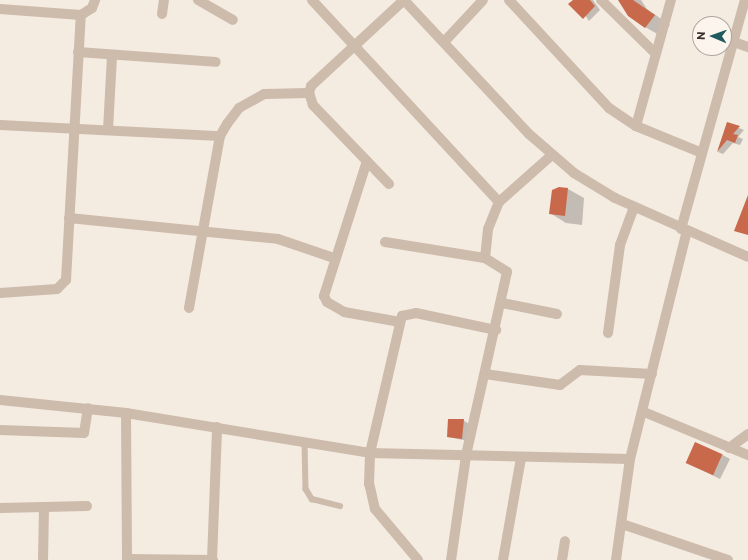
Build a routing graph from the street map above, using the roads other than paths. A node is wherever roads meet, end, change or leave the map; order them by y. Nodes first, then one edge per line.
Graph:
1 (95, 0) edge
2 (164, 0) edge
3 (198, 0) edge
4 (312, 0) edge
5 (404, 0) edge
6 (483, 0) edge
7 (508, 0) edge
8 (601, 0) edge
9 (671, 0) edge
10 (744, 0) edge
11 (0, 9) edge
12 (162, 14) dead end
13 (81, 15) junction
14 (232, 20) dead end
15 (444, 42) junction
16 (734, 42) junction
17 (355, 45) junction
18 (748, 47) edge
19 (78, 52) junction
20 (655, 53) junction
21 (112, 55) junction
22 (216, 62) dead end
23 (309, 93) junction
24 (0, 124) edge
25 (636, 126) junction
26 (72, 128) junction
27 (108, 130) junction
28 (220, 136) junction
29 (702, 153) junction
30 (552, 155) junction
31 (367, 161) junction
32 (389, 184) dead end
33 (499, 202) junction
34 (634, 207) junction
35 (68, 218) junction
36 (684, 230) junction
37 (201, 231) junction
38 (385, 242) dead end
39 (747, 254) edge
40 (334, 258) junction
41 (485, 258) junction
42 (0, 293) edge
43 (502, 303) junction
44 (189, 308) dead end
45 (557, 314) dead end
46 (400, 322) junction
47 (496, 330) junction
48 (608, 333) dead end
49 (485, 374) junction
50 (652, 374) junction
51 (0, 400) edge
52 (88, 408) junction
53 (644, 412) junction
54 (126, 413) junction
55 (217, 427) junction
56 (0, 430) edge
57 (748, 434) edge
58 (305, 442) junction
59 (729, 448) junction
60 (370, 453) junction
61 (748, 455) edge
62 (466, 456) junction
63 (521, 458) junction
64 (630, 459) junction
65 (87, 506) dead end
66 (340, 506) dead end
67 (0, 508) edge
68 (44, 509) junction
69 (622, 524) junction
70 (565, 542) dead end
71 (127, 559) edge
72 (43, 560) edge
73 (212, 560) edge
74 (418, 560) edge
75 (451, 560) edge
76 (503, 560) edge
77 (562, 560) edge
78 (616, 560) edge
79 (728, 560) edge

1 - 13 street
2 - 12 street
3 - 14 street
4 - 17 street
5 - 15 street
5 - 17 street
6 - 15 street
7 - 25 street
8 - 20 street
9 - 20 street
10 - 16 street
11 - 13 street
13 - 19 street
15 - 30 street
16 - 18 street
16 - 29 street
17 - 23 street
17 - 33 street
19 - 21 street
19 - 26 street
20 - 25 street
21 - 22 street
21 - 27 street
23 - 28 street
23 - 31 street
24 - 26 street
25 - 29 street
26 - 27 street
26 - 35 street
27 - 28 street
28 - 37 street
29 - 36 street
30 - 33 street
30 - 34 street
31 - 32 street
31 - 40 street
33 - 41 street
34 - 36 street
34 - 48 street
35 - 37 street
35 - 42 street
36 - 39 street
36 - 50 street
37 - 40 street
37 - 44 street
38 - 41 street
40 - 46 street
41 - 43 street
43 - 45 street
43 - 47 street
46 - 47 street
46 - 60 street
47 - 49 street
49 - 50 street
49 - 62 street
50 - 53 street
51 - 52 street
52 - 54 street
52 - 56 street
53 - 59 street
53 - 64 street
54 - 55 street
54 - 71 street
55 - 58 street
55 - 73 street
57 - 59 street
58 - 60 street
58 - 66 lane
59 - 61 street
60 - 62 street
60 - 74 street
62 - 63 street
62 - 75 street
63 - 64 street
63 - 76 street
64 - 69 street
65 - 68 street
67 - 68 street
68 - 72 street
69 - 78 street
69 - 79 street
70 - 77 street
71 - 73 street

